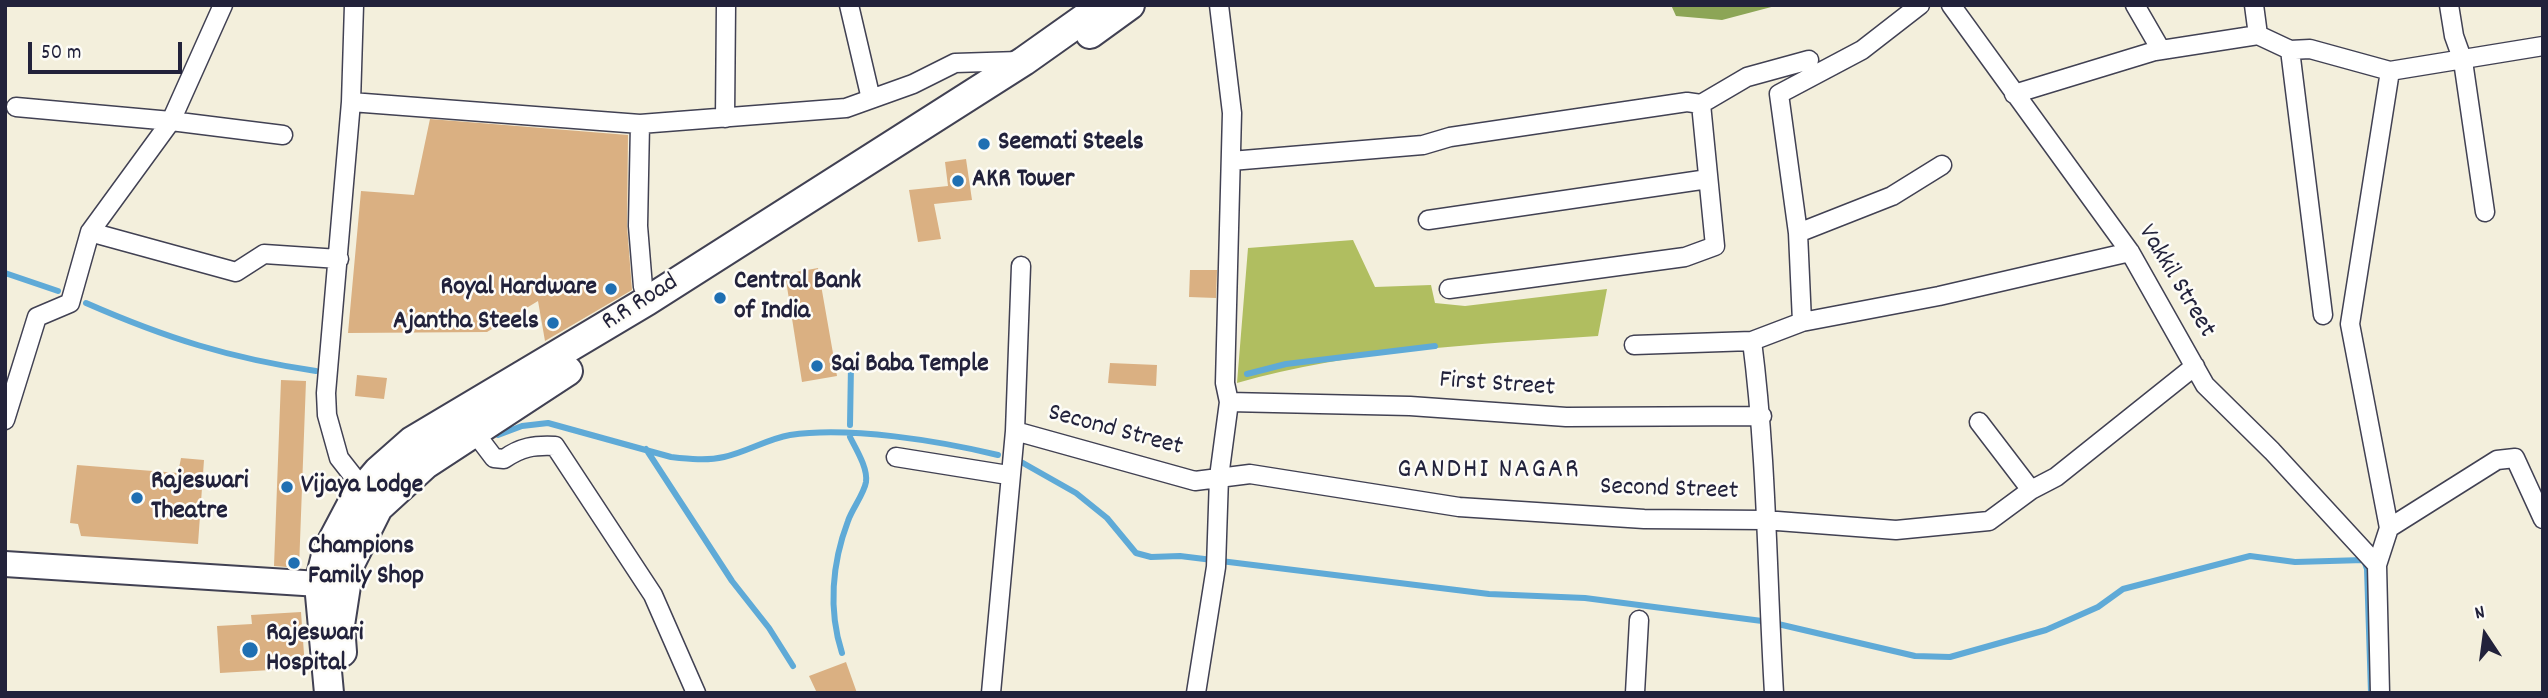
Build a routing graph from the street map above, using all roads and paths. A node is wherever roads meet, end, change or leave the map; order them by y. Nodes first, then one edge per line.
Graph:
1 (223, 5) edge
2 (354, 5) edge
3 (726, 5) edge
4 (849, 5) edge
5 (1103, 5) edge
6 (1130, 5) edge
7 (1219, 5) edge
8 (1920, 5) edge
9 (1951, 5) edge
10 (2135, 5) edge
11 (2254, 5) edge
12 (2449, 5) edge
13 (2258, 35) junction
14 (2543, 46) edge
15 (2161, 50) junction
16 (2290, 50) junction
17 (2462, 59) junction
18 (1024, 61) junction
19 (1810, 61) dead end
20 (2390, 71) junction
21 (2014, 93) junction
22 (870, 99) junction
23 (351, 102) junction
24 (1701, 104) junction
25 (16, 107) dead end
26 (725, 118) junction
27 (170, 121) junction
28 (640, 124) junction
29 (284, 135) dead end
30 (1231, 160) junction
31 (1942, 164) dead end
32 (1708, 179) junction
33 (2485, 212) dead end
34 (1428, 220) dead end
35 (90, 232) junction
36 (1798, 233) junction
37 (2130, 252) junction
38 (339, 260) junction
39 (1021, 266) dead end
40 (643, 287) dead end
41 (1449, 289) dead end
42 (2323, 315) dead end
43 (1802, 322) junction
44 (1752, 341) junction
45 (1634, 345) dead end
46 (2195, 366) junction
47 (1230, 402) junction
48 (1762, 415) junction
49 (5, 420) edge
50 (1979, 422) dead end
51 (1015, 431) junction
52 (475, 433) junction
53 (896, 457) dead end
54 (1008, 475) junction
55 (1219, 477) junction
56 (2031, 490) junction
57 (371, 499) junction
58 (2543, 519) edge
59 (1764, 520) junction
60 (2389, 528) junction
61 (5, 564) edge
62 (2377, 565) junction
63 (319, 584) junction
64 (1639, 620) dead end
65 (329, 693) edge
66 (695, 693) edge
67 (991, 693) edge
68 (1196, 693) edge
69 (1635, 693) edge
70 (1774, 693) edge
71 (2380, 693) edge

1 - 27 street
2 - 23 street
3 - 26 street
4 - 22 street
5 - 18 main road, R.R Road
6 - 52 main road, R.R Road
7 - 30 street
8 - 36 street
9 - 21 street, Vakkil Street
10 - 15 street
11 - 13 street
12 - 17 street
13 - 15 street
13 - 16 street
14 - 17 street
15 - 21 street
16 - 20 street
16 - 42 street
17 - 20 street
17 - 33 street
18 - 22 street
18 - 57 main road, R.R Road
19 - 24 street
20 - 60 street
21 - 37 street, Vakkil Street
22 - 26 street
23 - 28 street
23 - 38 street
24 - 30 street
24 - 32 street
25 - 27 street
26 - 28 street
27 - 29 street
27 - 35 street
28 - 40 street
30 - 47 street
31 - 36 street
32 - 34 street
32 - 41 street
35 - 38 street
35 - 49 street
36 - 43 street
37 - 43 street
37 - 46 street, Vakkil Street
38 - 57 street
39 - 51 street
43 - 44 street
44 - 45 street
44 - 48 street
46 - 56 street, Second Street
46 - 62 street, Vakkil Street
47 - 48 street, First Street
47 - 55 street
48 - 59 street
50 - 56 street
51 - 54 street
51 - 55 street, Second Street
52 - 57 main road, R.R Road
52 - 66 street
53 - 54 street
54 - 67 street
55 - 59 street, Second Street
55 - 68 street
56 - 59 street, Second Street
57 - 63 main road, R.R Road
57 - 65 main road, R.R Road
58 - 60 street
59 - 70 street
60 - 62 street
61 - 63 street
62 - 71 street
63 - 65 main road, R.R Road
64 - 69 street

